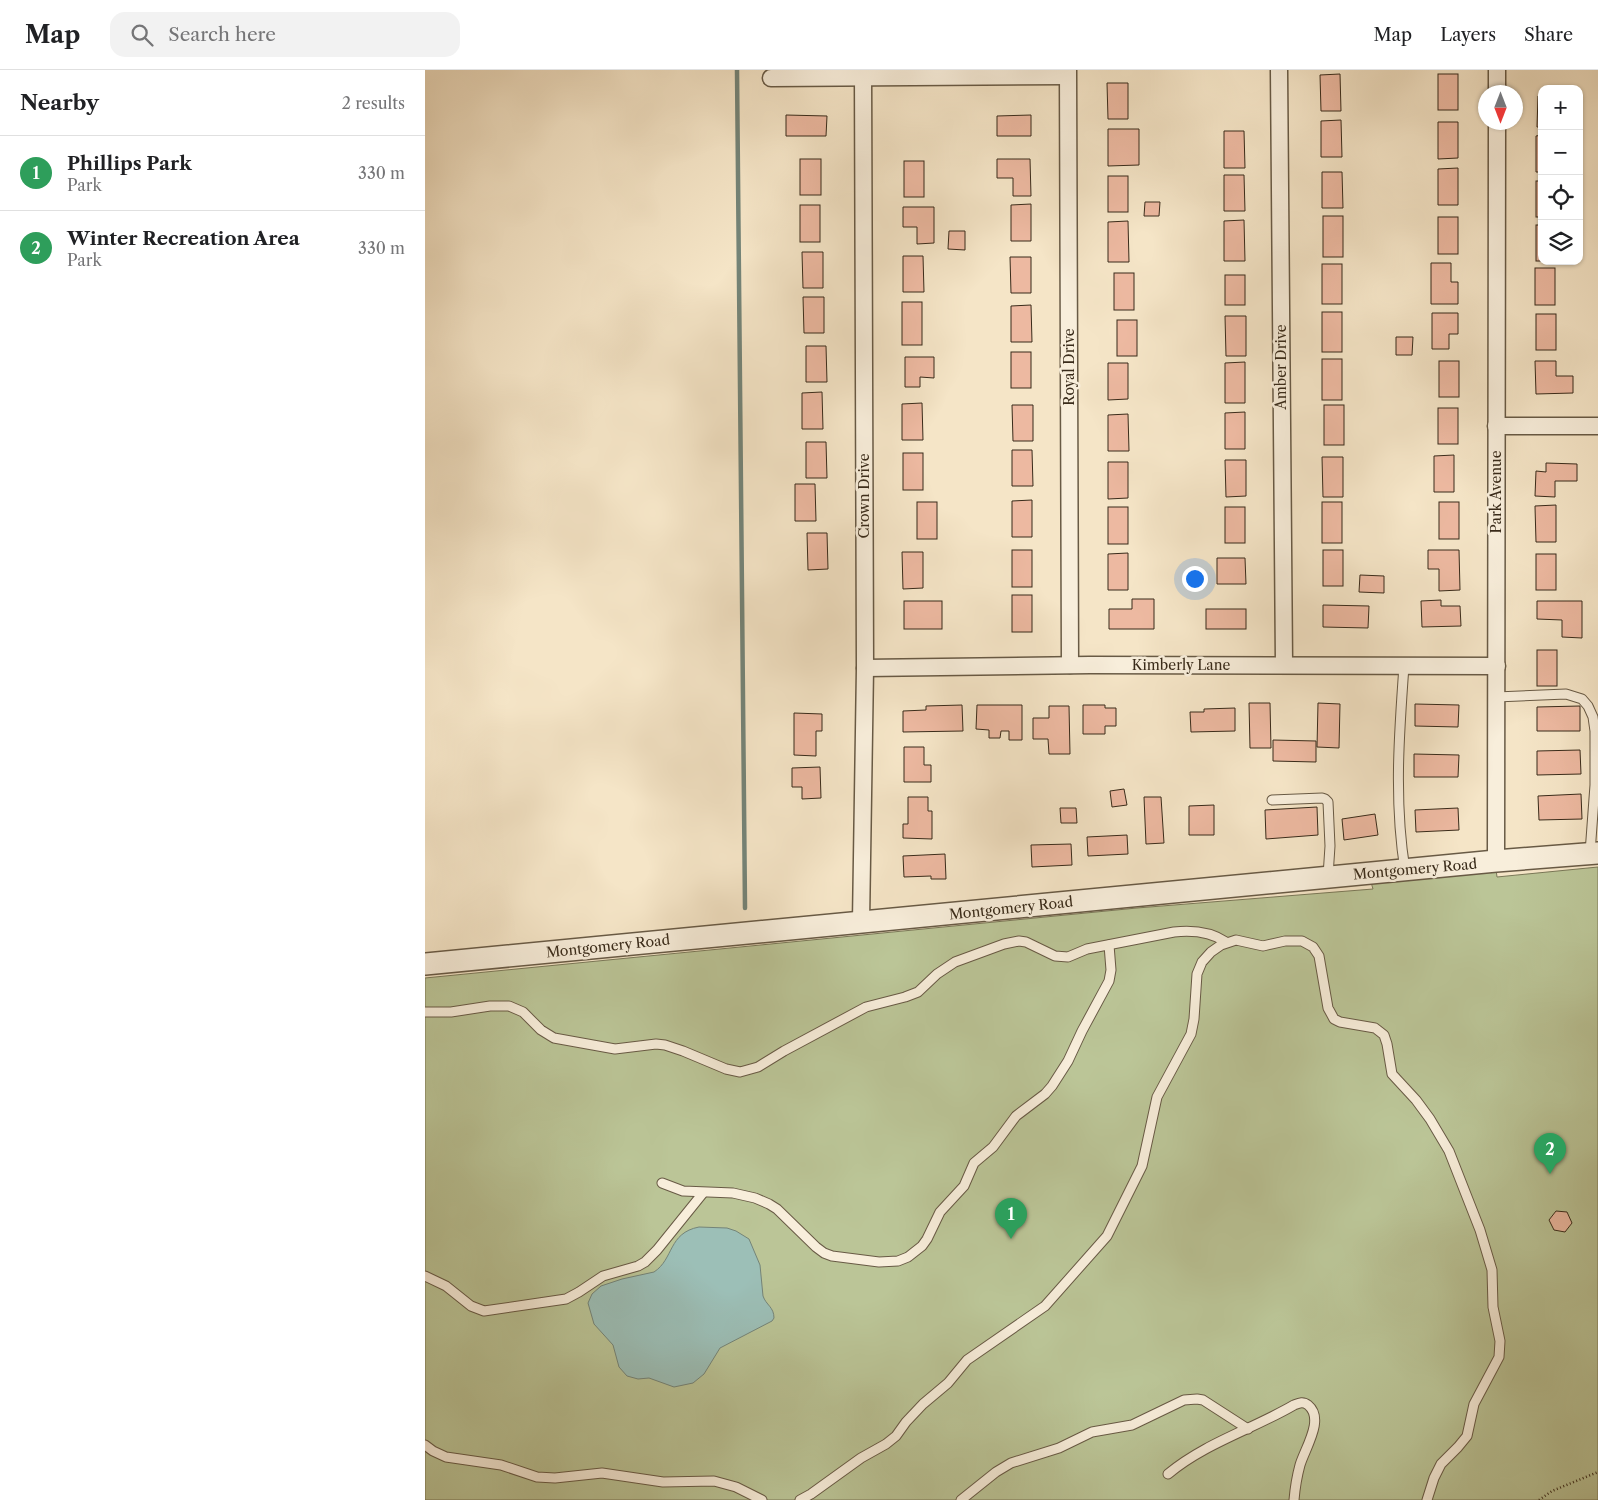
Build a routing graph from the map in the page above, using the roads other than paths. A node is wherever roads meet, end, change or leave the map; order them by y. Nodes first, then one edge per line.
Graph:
1 (1279, 70) edge
2 (1497, 70) edge
3 (863, 73) edge
4 (1068, 73) edge
5 (771, 78) dead end
6 (1497, 85) edge
7 (1497, 130) edge
8 (1496, 426) junction
9 (1598, 426) edge
10 (1284, 664) junction
11 (1070, 665) junction
12 (1404, 666) junction
13 (1497, 666) junction
14 (865, 668) junction
15 (1496, 696) junction
16 (1272, 800) dead end
17 (1594, 853) edge
18 (1495, 861) junction
19 (1405, 870) junction
20 (1328, 877) junction
21 (861, 922) junction
22 (1227, 942) junction
23 (1109, 945) junction
24 (425, 964) edge
25 (425, 1012) edge
26 (662, 1183) dead end
27 (703, 1193) junction
28 (425, 1276) edge
29 (1247, 1429) junction
30 (425, 1445) edge
31 (1168, 1474) dead end
32 (762, 1500) edge
33 (800, 1500) edge
34 (961, 1500) edge
35 (1294, 1500) edge
36 (1427, 1500) edge

1 - 10 street, Amber Drive
2 - 6 street
3 - 4 street
3 - 5 street
3 - 14 street, Crown Drive
4 - 11 street, Royal Drive
7 - 8 street, Park Avenue
8 - 9 street
8 - 13 street, Park Avenue
10 - 11 street, Kimberly Lane
10 - 12 street, Kimberly Lane
11 - 14 street, Kimberly Lane
12 - 13 street, Kimberly Lane
12 - 19 lane
13 - 15 street, Park Avenue
14 - 21 street, Crown Drive
15 - 17 lane
15 - 18 street, Park Avenue
16 - 20 lane
17 - 18 street, Montgomery Road
18 - 19 street, Montgomery Road
19 - 20 street, Montgomery Road
20 - 21 street, Montgomery Road
21 - 24 street, Montgomery Road
22 - 23 lane
22 - 33 lane
22 - 36 lane
23 - 25 lane
23 - 27 lane
26 - 27 lane
27 - 28 lane
29 - 31 lane
29 - 34 lane
29 - 35 lane
30 - 32 lane

